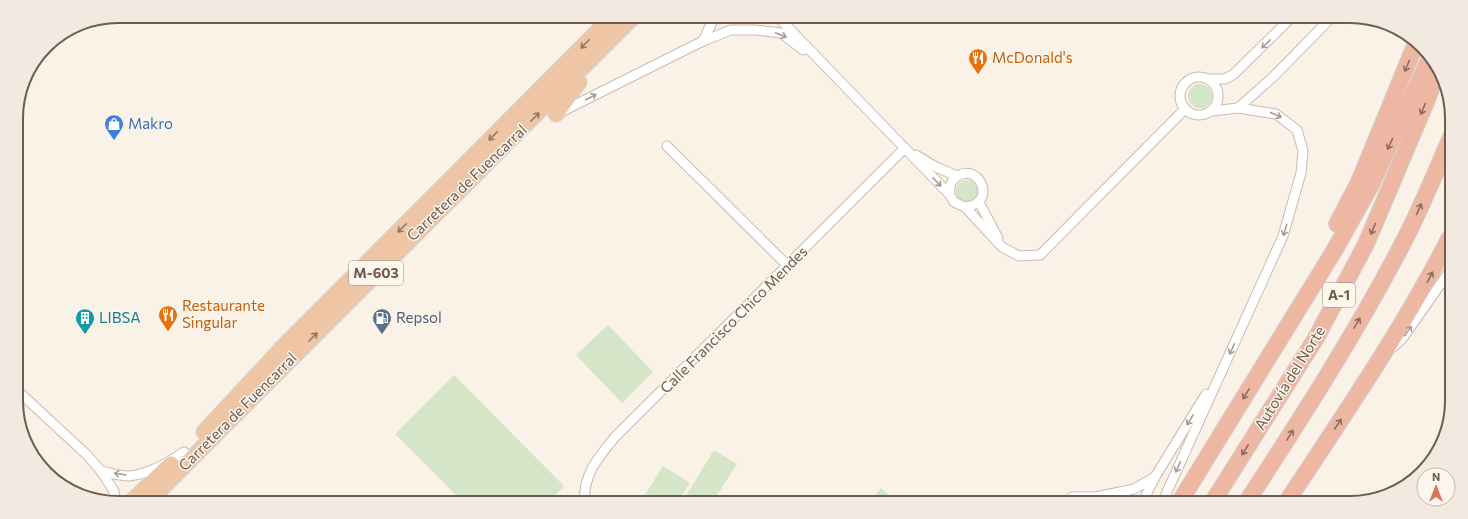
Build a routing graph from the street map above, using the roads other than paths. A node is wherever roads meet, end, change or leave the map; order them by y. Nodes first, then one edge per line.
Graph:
1 (606, 23) edge
2 (627, 23) edge
3 (712, 23) edge
4 (784, 23) edge
5 (1286, 23) edge
6 (1326, 23) edge
7 (703, 41) junction
8 (607, 44) junction
9 (1414, 48) edge
10 (1427, 63) edge
11 (827, 69) junction
12 (1435, 76) edge
13 (1210, 79) junction
14 (1238, 108) junction
15 (1185, 109) junction
16 (1212, 111) junction
17 (556, 114) joint
18 (666, 146) dead end
19 (905, 148) junction
20 (1445, 150) edge
21 (957, 176) junction
22 (950, 195) junction
23 (979, 202) junction
24 (965, 207) junction
25 (1002, 247) junction
26 (1445, 247) edge
27 (788, 266) junction
28 (1445, 278) edge
29 (1288, 324) junction
30 (1381, 359) junction
31 (1226, 363) junction
32 (23, 396) edge
33 (184, 452) junction
34 (101, 471) junction
35 (1155, 477) junction
36 (114, 496) edge
37 (137, 496) edge
38 (154, 496) edge
39 (584, 496) edge
40 (1104, 496) edge
41 (1146, 496) edge
42 (1165, 496) edge
43 (1183, 496) edge
44 (1216, 496) edge
45 (1250, 496) edge
46 (1291, 496) edge

1 -> 33 highway, Carretera de Fuencarral / M-603
2 - 8 highway, Carretera de Fuencarral / M-603
3 - 7 street
4 - 11 street
5 -> 13 street
6 - 14 street
7 -> 11 street
17 -> 7 street
8 - 17 highway
38 -> 8 highway, Carretera de Fuencarral / M-603
9 -> 29 highway
10 -> 29 highway
11 - 19 street
12 -> 44 highway, Autovía del Norte / A-1
13 - 15 street
13 - 16 street
14 - 16 street
14 -> 31 street
15 - 16 street
15 - 25 street
18 - 27 street
19 - 21 street
19 -> 22 street
19 - 27 street, Calle Francisco Chico Mendes
45 -> 20 highway, Autovía del Norte / A-1
21 - 22 street
21 - 23 street
22 - 24 street
23 - 24 street
23 - 25 street
24 - 25 street
30 -> 26 highway
27 - 39 street, Calle Francisco Chico Mendes
30 -> 28 street
29 -> 43 highway
46 -> 30 highway
31 -> 35 street
31 -> 42 street
32 - 34 street
33 -> 34 street
33 - 37 highway, Carretera de Fuencarral / M-603
34 - 36 street
35 - 40 street
35 - 41 street

